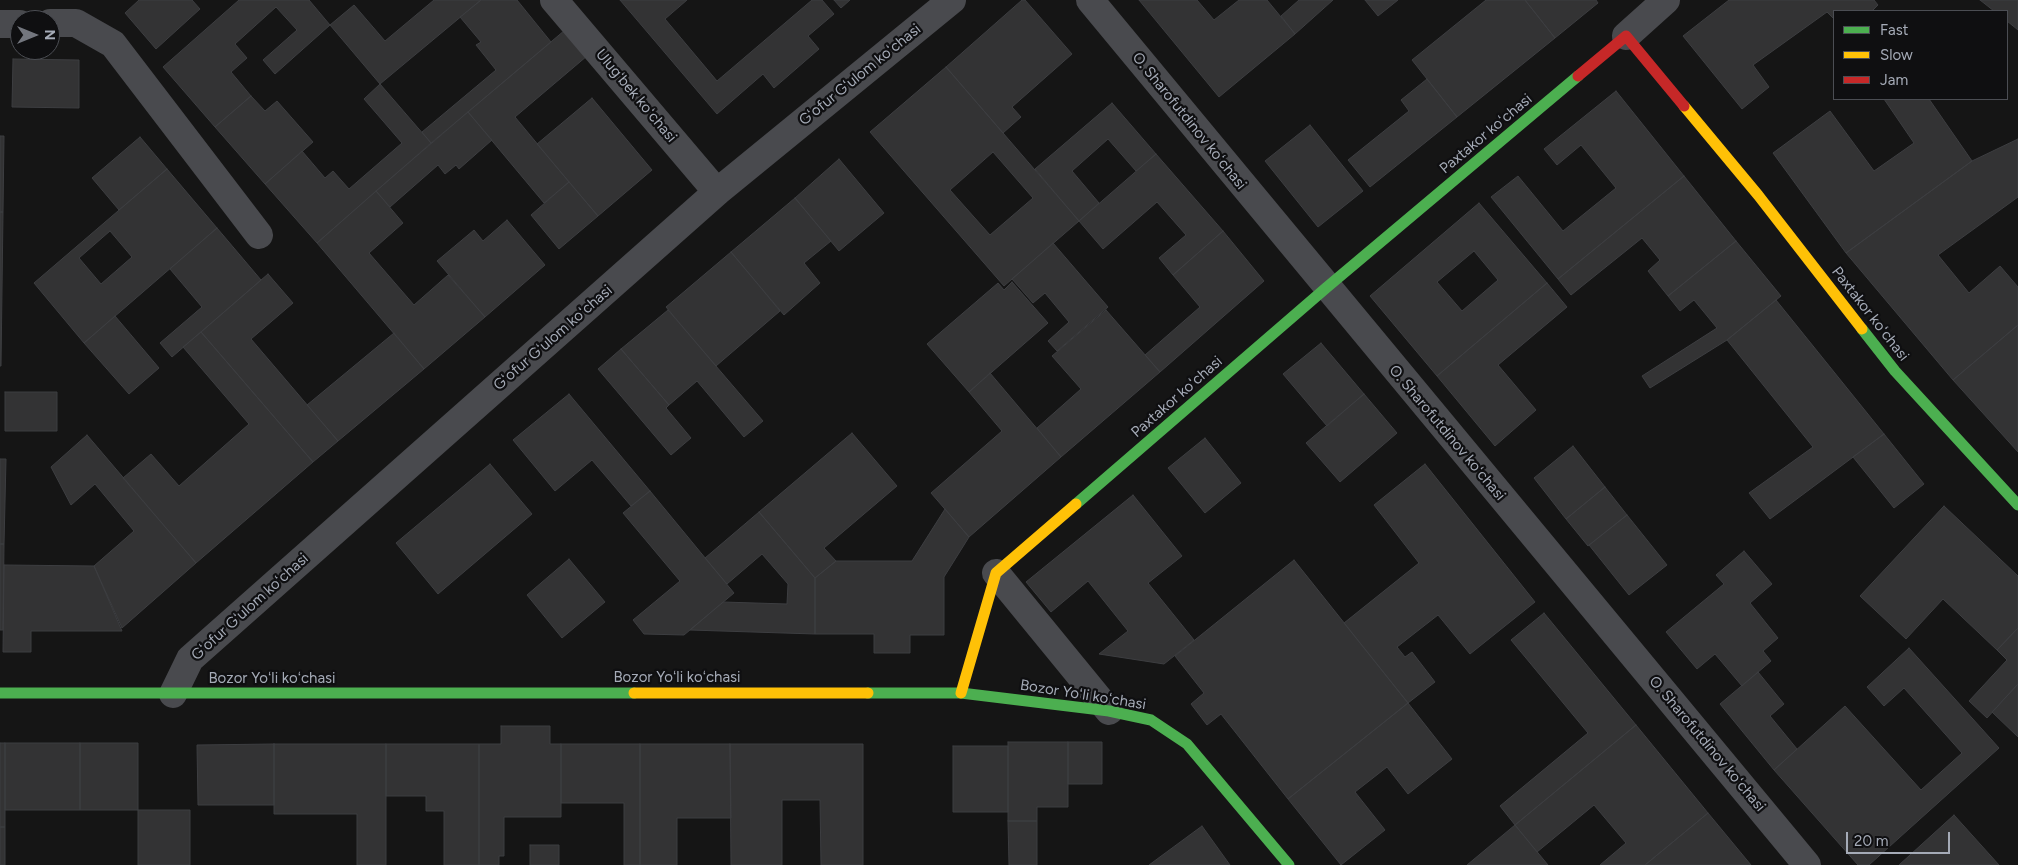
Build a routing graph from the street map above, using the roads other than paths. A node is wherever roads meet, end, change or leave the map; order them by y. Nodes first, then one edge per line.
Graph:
1 (554, 0) edge
2 (952, 0) edge
3 (1090, 0) edge
4 (1666, 0) edge
5 (60, 23) edge
6 (1626, 36) junction
7 (718, 192) junction
8 (259, 235) dead end
9 (1326, 288) junction
10 (2018, 505) edge
11 (996, 573) junction
12 (0, 693) edge
13 (961, 693) junction
14 (173, 694) junction
15 (1109, 712) junction
16 (1289, 865) edge
17 (1807, 865) edge

1 - 7 street, Ulugʻbek koʻchasi
2 - 7 street, Gʻofur Gʻulom koʻchasi
3 - 9 street, O. Sharofutdinov koʻchasi
4 - 6 street
5 - 8 street
6 - 9 street, Paxtakor koʻchasi
6 - 10 street, Paxtakor koʻchasi
7 - 14 street, Gʻofur Gʻulom koʻchasi
9 - 11 street, Paxtakor koʻchasi
9 - 17 street, O. Sharofutdinov koʻchasi
11 - 13 street
11 - 15 street
12 - 14 street, Bozor Yoʻli koʻchasi
13 - 14 street, Bozor Yoʻli koʻchasi
13 - 15 street, Bozor Yoʻli koʻchasi
15 - 16 street, Bozor Yoʻli koʻchasi

